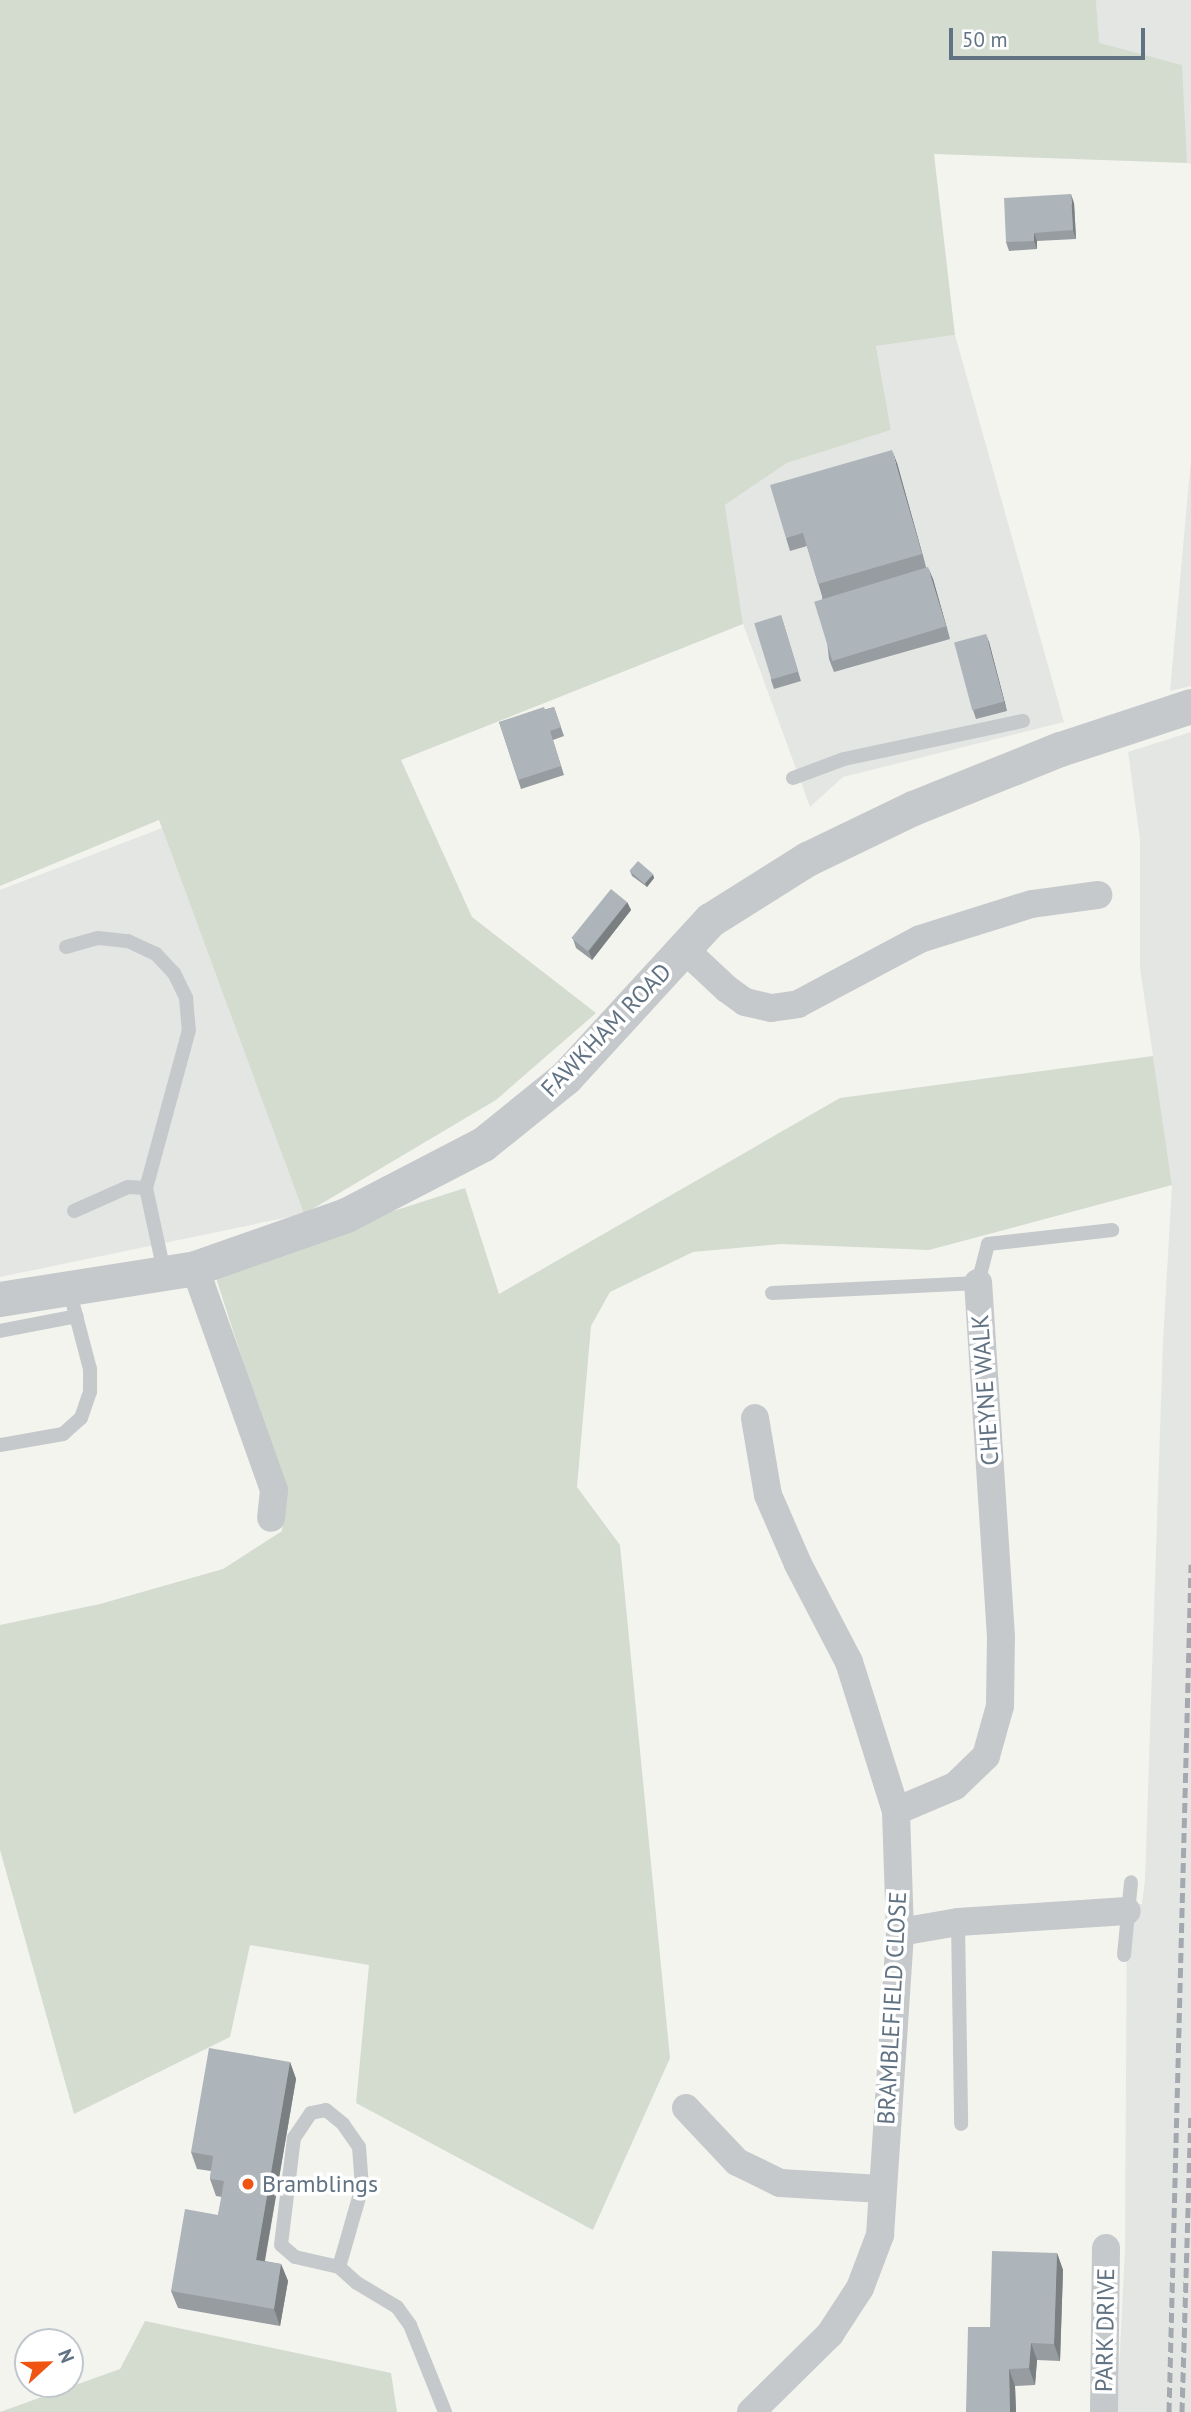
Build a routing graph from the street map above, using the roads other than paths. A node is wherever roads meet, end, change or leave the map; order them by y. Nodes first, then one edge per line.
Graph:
1 (1191, 706) edge
2 (1023, 721) dead end
3 (793, 778) dead end
4 (1098, 895) dead end
5 (66, 947) dead end
6 (684, 949) junction
7 (146, 1188) junction
8 (74, 1211) dead end
9 (1112, 1230) dead end
10 (180, 1270) junction
11 (978, 1283) junction
12 (772, 1293) dead end
13 (0, 1299) edge
14 (73, 1302) junction
15 (0, 1331) edge
16 (755, 1418) dead end
17 (0, 1445) edge
18 (271, 1518) dead end
19 (897, 1811) junction
20 (1131, 1882) dead end
21 (1126, 1911) junction
22 (958, 1922) junction
23 (901, 1932) junction
24 (1124, 1955) dead end
25 (686, 2108) dead end
26 (961, 2124) dead end
27 (881, 2189) junction
28 (1106, 2248) dead end
29 (339, 2267) junction
30 (445, 2412) edge
31 (751, 2412) edge
32 (1104, 2412) edge

1 - 6 street, FAWKHAM ROAD
2 - 3 lane
4 - 6 street
5 - 7 lane
6 - 10 street, FAWKHAM ROAD
7 - 8 lane
7 - 10 lane
9 - 11 lane
10 - 14 street, FAWKHAM ROAD
10 - 18 street
11 - 12 lane
11 - 19 street, CHEYNE WALK
13 - 14 street, FAWKHAM ROAD
14 - 15 lane
14 - 17 lane
16 - 19 street, BRAMBLEFIELD CLOSE
19 - 23 street, BRAMBLEFIELD CLOSE
20 - 21 lane
21 - 22 street
21 - 24 lane
22 - 23 street
22 - 26 lane
23 - 27 street, BRAMBLEFIELD CLOSE
25 - 27 street
27 - 31 street, BRAMBLEFIELD CLOSE
28 - 32 street, PARK DRIVE
29 - 29 lane
29 - 30 lane

